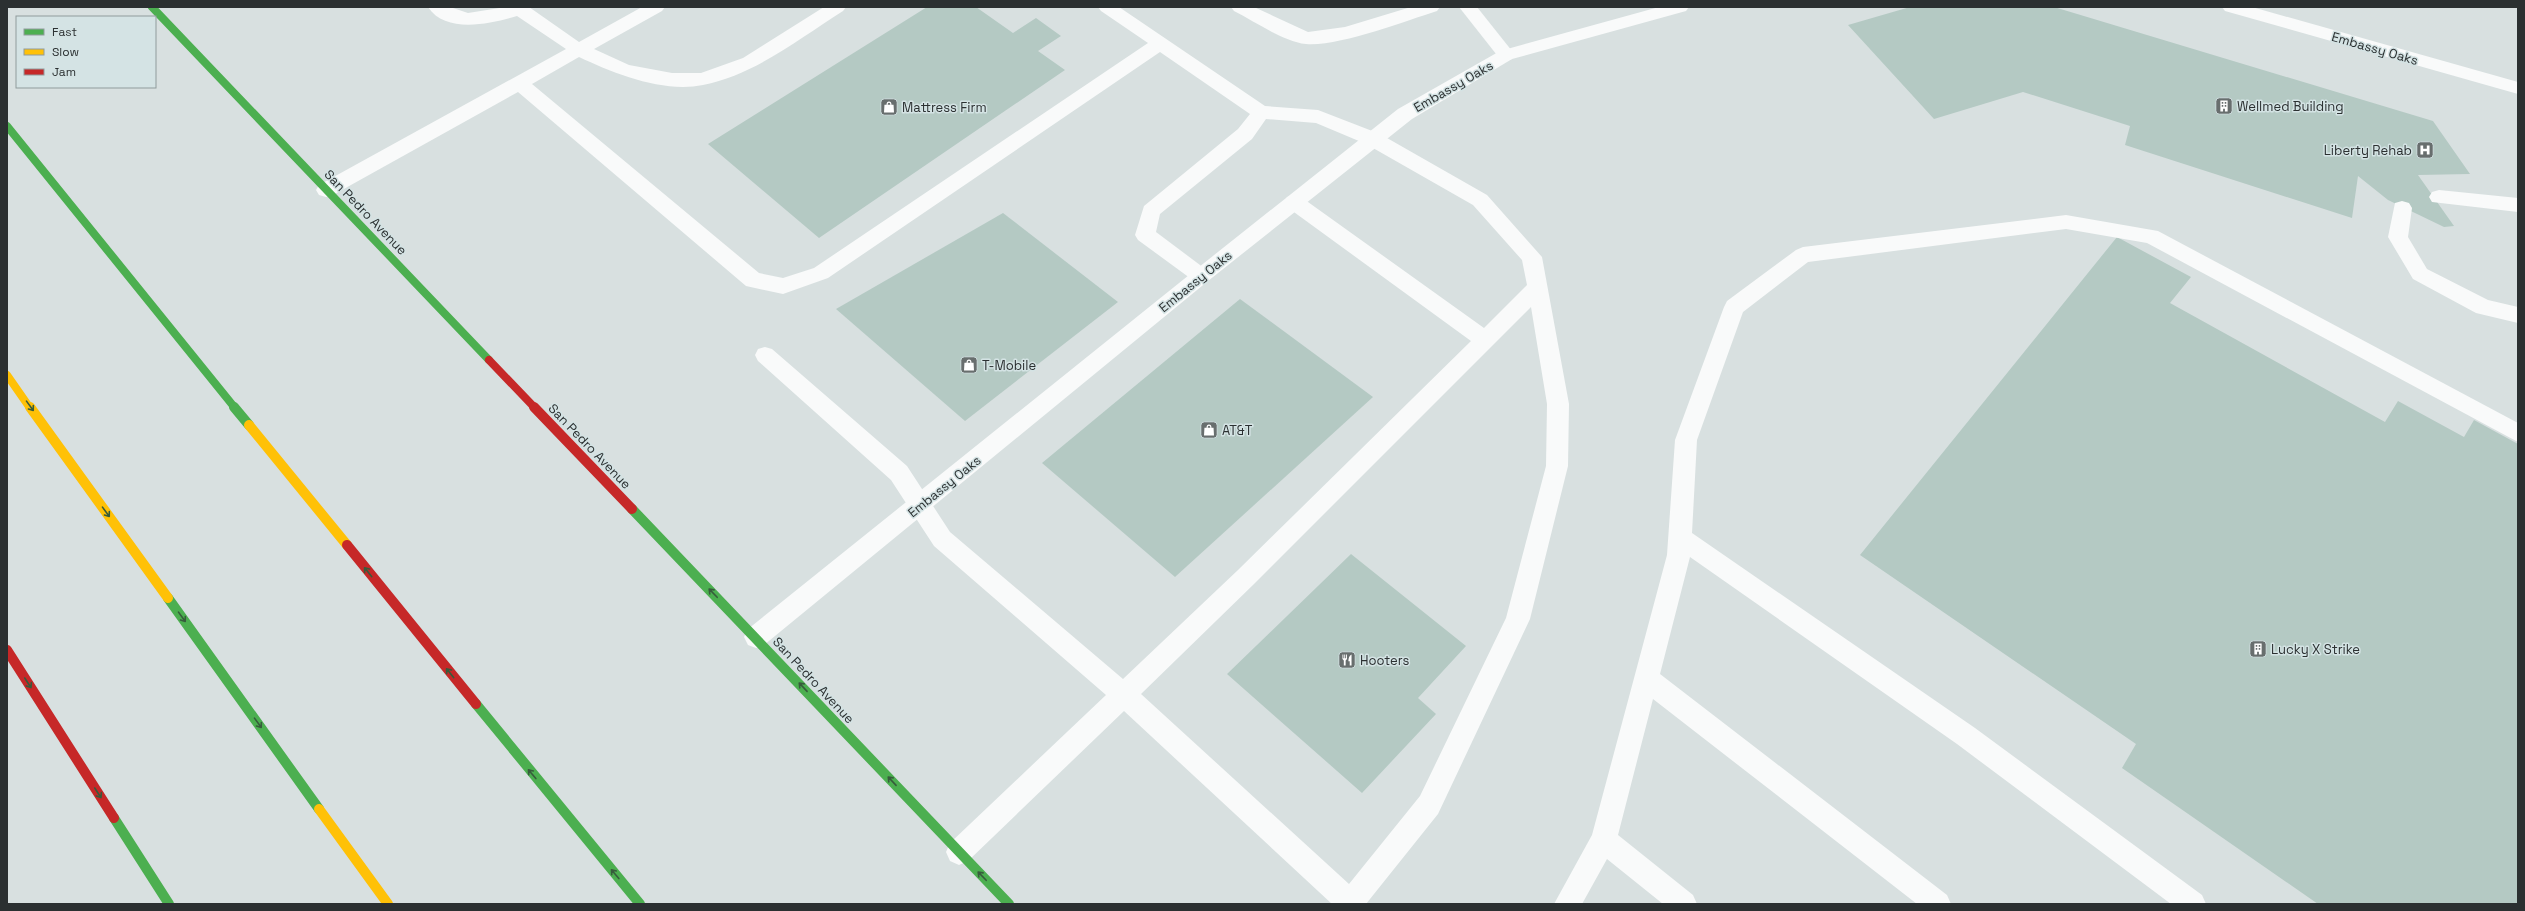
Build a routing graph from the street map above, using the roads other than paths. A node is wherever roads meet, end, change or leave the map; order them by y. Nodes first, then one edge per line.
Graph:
1 (152, 7) edge
2 (438, 7) edge
3 (656, 7) edge
4 (837, 7) edge
5 (1107, 7) edge
6 (1240, 7) edge
7 (1431, 7) edge
8 (1468, 7) edge
9 (1680, 7) edge
10 (2231, 7) edge
11 (521, 8) edge
12 (1161, 43) junction
13 (579, 50) junction
14 (1506, 55) junction
15 (521, 84) junction
16 (2518, 88) edge
17 (1261, 112) junction
18 (7, 126) edge
19 (1373, 139) junction
20 (326, 190) junction
21 (2439, 197) dead end
22 (1294, 202) junction
23 (2518, 205) edge
24 (2402, 208) dead end
25 (1201, 276) junction
26 (1538, 287) junction
27 (2518, 315) edge
28 (1484, 339) junction
29 (764, 355) dead end
30 (7, 375) edge
31 (2518, 433) edge
32 (920, 506) junction
33 (1680, 537) junction
34 (756, 637) junction
35 (7, 650) edge
36 (1647, 679) junction
37 (1123, 694) junction
38 (1604, 840) junction
39 (960, 852) junction
40 (1349, 903) edge
41 (169, 904) edge
42 (388, 904) edge
43 (640, 904) edge
44 (1009, 904) edge
45 (1567, 904) edge
46 (1684, 904) edge
47 (1938, 904) edge
48 (2193, 904) edge

1 - 20 main road, San Pedro Avenue
2 - 11 street
3 - 13 street
4 - 13 street
5 - 12 street
6 - 7 street
8 - 14 street
9 - 14 street, Embassy Oaks
10 - 16 street, Embassy Oaks
11 - 13 street
12 - 15 street
12 - 17 street
13 - 15 street
14 - 19 street, Embassy Oaks
15 - 20 street
17 - 19 street
17 - 25 street
43 -> 18 main road
19 - 22 street, Embassy Oaks
19 - 26 street
34 -> 20 main road, San Pedro Avenue
21 - 23 street
22 - 25 street, Embassy Oaks
22 - 28 street
24 - 27 street
25 - 32 street, Embassy Oaks
26 - 28 street
26 - 40 street
28 - 37 street
29 - 32 street
30 -> 42 main road
31 - 33 street
32 - 34 street, Embassy Oaks
32 - 37 street
33 - 36 street
33 - 48 street
39 -> 34 main road, San Pedro Avenue
35 -> 41 main road
36 - 38 street
36 - 47 street
37 - 39 street
37 - 40 street
38 - 45 street
38 - 46 street
44 -> 39 main road, San Pedro Avenue

